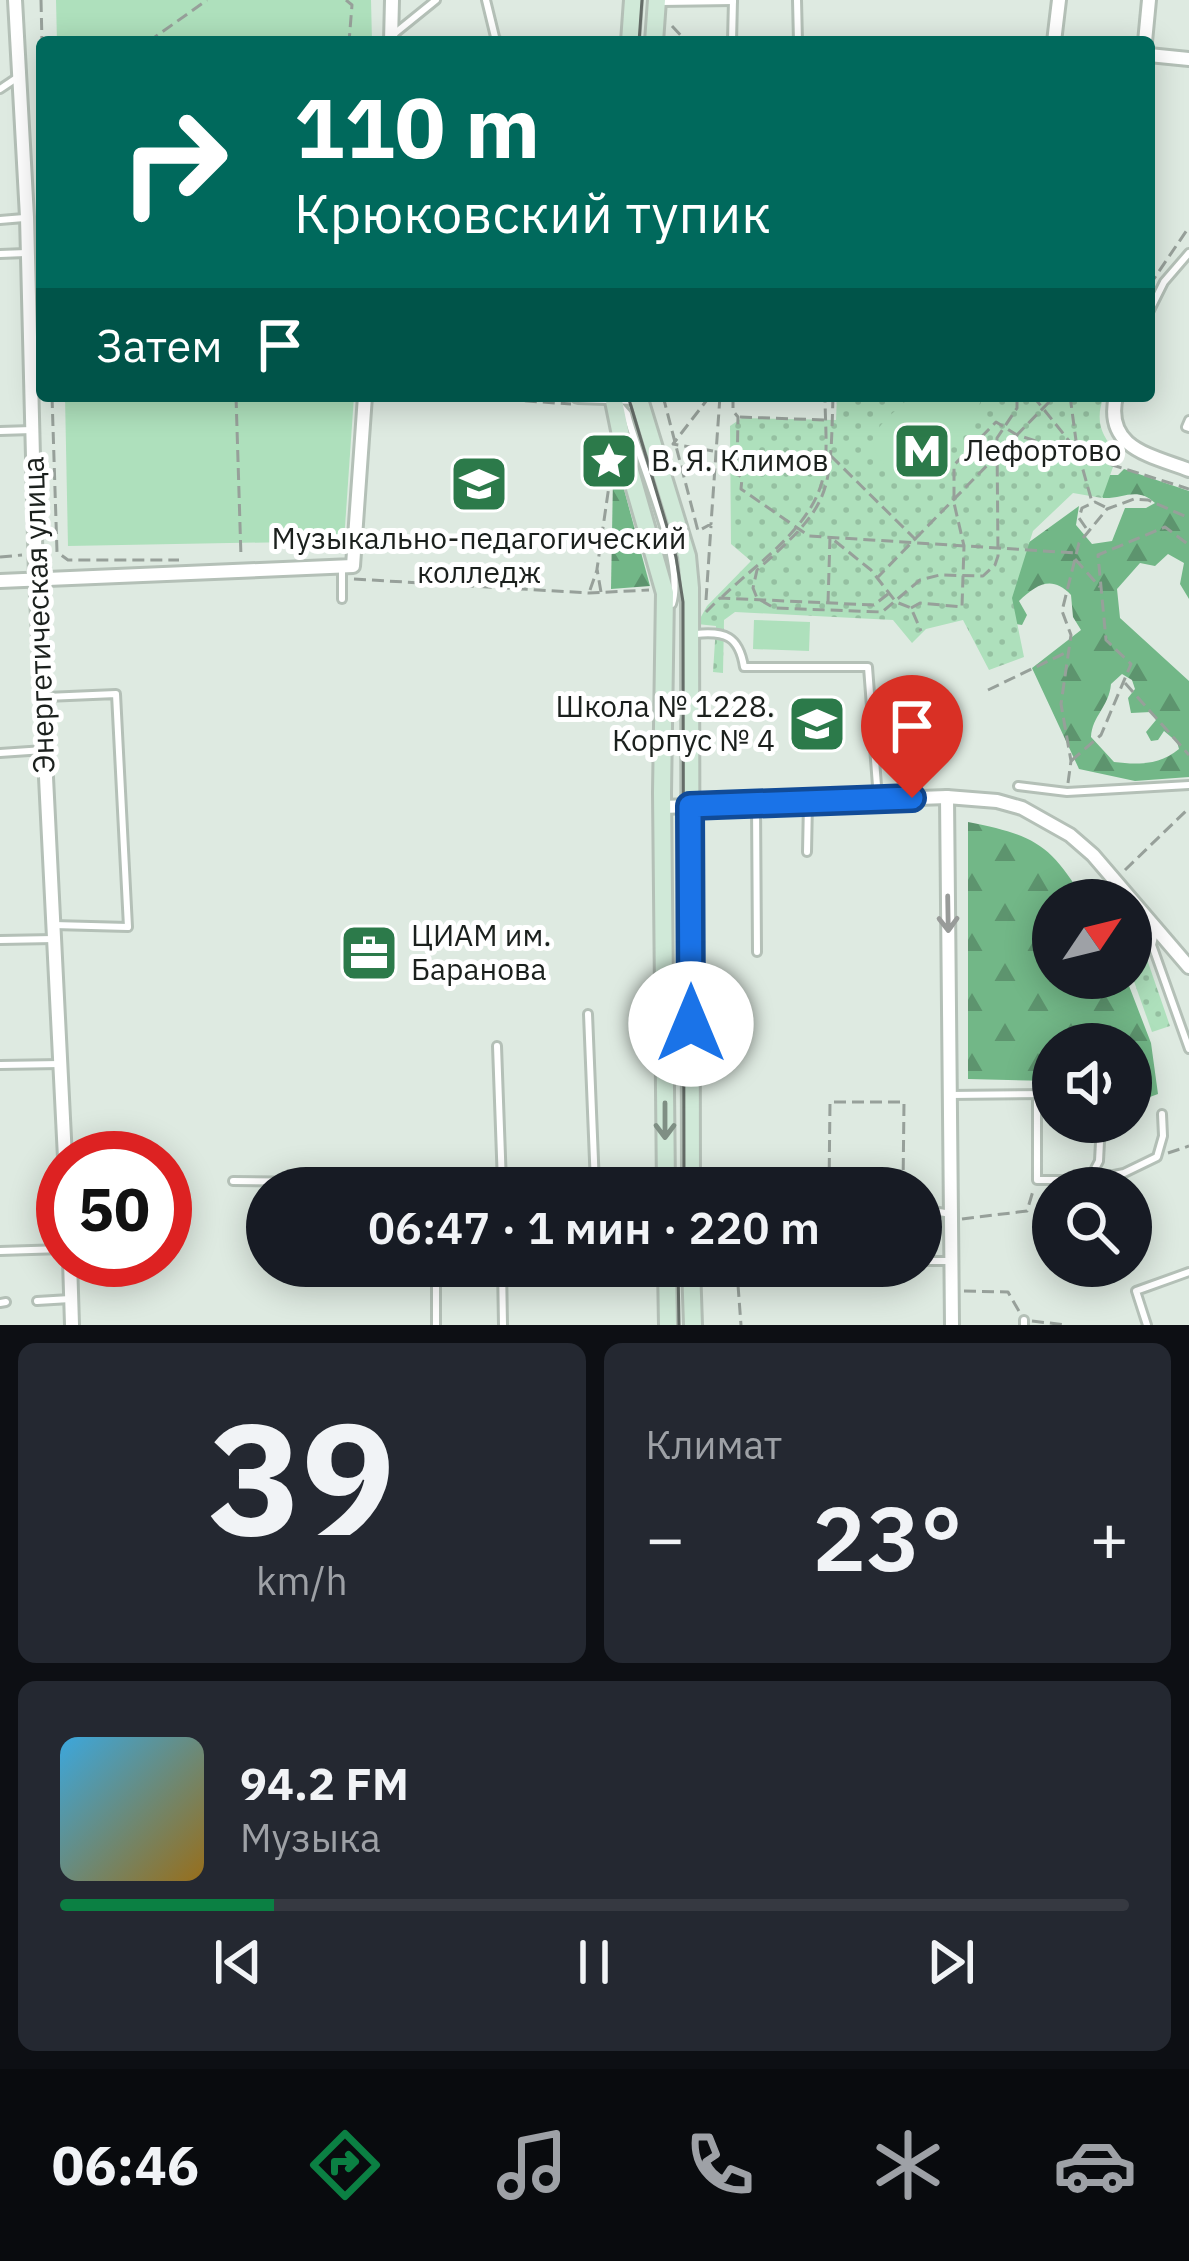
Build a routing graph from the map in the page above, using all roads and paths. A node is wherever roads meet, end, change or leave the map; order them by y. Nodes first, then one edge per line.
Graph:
1 (15, 0) edge
2 (41, 0) edge
3 (207, 0) edge
4 (346, 0) edge
5 (392, 0) edge
6 (436, 0) edge
7 (486, 0) edge
8 (734, 0) edge
9 (797, 0) edge
10 (1059, 0) edge
11 (1149, 0) edge
12 (644, 3) edge
13 (667, 21) dead end
14 (43, 36) edge
15 (156, 36) edge
16 (349, 36) edge
17 (391, 36) edge
18 (394, 36) edge
19 (495, 36) edge
20 (632, 36) edge
21 (653, 36) edge
22 (681, 36) edge
23 (732, 36) edge
24 (798, 36) edge
25 (1055, 36) edge
26 (1146, 36) edge
27 (1155, 56) edge
28 (1189, 59) edge
29 (18, 76) junction
30 (0, 89) edge
31 (27, 218) junction
32 (0, 220) edge
33 (1189, 227) edge
34 (28, 253) junction
35 (1189, 253) edge
36 (0, 254) edge
37 (1155, 277) edge
38 (1155, 300) edge
39 (52, 402) edge
40 (236, 402) edge
41 (364, 402) edge
42 (614, 402) edge
43 (616, 402) edge
44 (640, 402) edge
45 (664, 402) edge
46 (705, 402) edge
47 (719, 402) edge
48 (733, 402) edge
49 (828, 402) edge
50 (829, 402) edge
51 (1018, 402) edge
52 (1038, 402) edge
53 (1050, 402) edge
54 (1071, 402) edge
55 (1115, 402) edge
56 (1044, 409) junction
57 (738, 417) junction
58 (825, 419) junction
59 (1003, 427) junction
60 (32, 430) junction
61 (0, 431) edge
62 (1017, 435) junction
63 (673, 444) junction
64 (825, 449) junction
65 (715, 452) junction
66 (1078, 452) junction
67 (831, 455) junction
68 (997, 457) junction
69 (612, 466) dead end
70 (1189, 470) edge
71 (1189, 489) edge
72 (954, 502) junction
73 (1092, 502) junction
74 (1107, 509) junction
75 (1189, 518) edge
76 (711, 524) junction
77 (799, 529) junction
78 (1087, 530) junction
79 (830, 537) junction
80 (914, 540) junction
81 (1189, 544) edge
82 (964, 546) junction
83 (998, 549) junction
84 (22, 555) dead end
85 (1075, 555) junction
86 (0, 556) edge
87 (241, 559) dead end
88 (198, 560) dead end
89 (342, 567) junction
90 (597, 569) junction
91 (963, 577) junction
92 (36, 578) junction
93 (877, 578) junction
94 (0, 580) edge
95 (371, 581) dead end
96 (1101, 589) junction
97 (661, 591) junction
98 (589, 593) junction
99 (602, 593) junction
100 (720, 598) dead end
101 (342, 599) dead end
102 (896, 602) junction
103 (828, 603) dead end
104 (911, 608) junction
105 (704, 614) dead end
106 (664, 626) junction
107 (921, 631) dead end
108 (692, 634) junction
109 (1071, 650) junction
110 (1124, 682) junction
111 (988, 690) dead end
112 (42, 697) junction
113 (44, 750) junction
114 (0, 753) edge
115 (1189, 755) edge
116 (1070, 761) junction
117 (1189, 785) edge
118 (1018, 786) dead end
119 (1067, 793) junction
120 (946, 797) junction
121 (878, 800) junction
122 (808, 802) junction
123 (756, 804) junction
124 (690, 806) junction
125 (662, 807) junction
126 (1189, 808) edge
127 (807, 853) dead end
128 (1125, 869) dead end
129 (1156, 928) junction
130 (54, 932) junction
131 (0, 940) edge
132 (757, 952) dead end
133 (1189, 967) edge
134 (588, 1014) dead end
135 (496, 1046) dead end
136 (1189, 1049) edge
137 (0, 1064) edge
138 (60, 1064) junction
139 (1032, 1094) edge
140 (950, 1095) junction
141 (1162, 1114) dead end
142 (64, 1131) edge
143 (1189, 1146) edge
144 (1156, 1157) junction
145 (501, 1167) edge
146 (594, 1167) edge
147 (666, 1167) edge
148 (691, 1167) edge
149 (829, 1167) edge
150 (904, 1167) edge
151 (1136, 1167) edge
152 (233, 1181) dead end
153 (246, 1181) edge
154 (1032, 1196) edge
155 (942, 1214) edge
156 (955, 1217) junction
157 (36, 1250) edge
158 (0, 1252) edge
159 (942, 1261) edge
160 (952, 1261) junction
161 (1189, 1273) edge
162 (71, 1287) edge
163 (436, 1287) edge
164 (502, 1287) edge
165 (667, 1287) edge
166 (692, 1287) edge
167 (738, 1287) edge
168 (961, 1290) dead end
169 (71, 1299) junction
170 (38, 1301) dead end
171 (1024, 1322) edge
172 (72, 1325) edge
173 (436, 1325) edge
174 (502, 1325) edge
175 (668, 1325) edge
176 (693, 1325) edge
177 (741, 1325) edge
178 (952, 1325) edge
179 (1066, 1325) edge
180 (1147, 1325) edge

1 - 29 street, Энергетическая улица
2 - 14 path
3 - 15 path
4 - 16 path
5 - 17 street
6 - 18 lane
7 - 19 lane
8 - 12 lane
8 - 23 lane
9 - 24 lane
10 - 25 street
11 - 26 street
12 - 20 main road
12 - 21 main road
13 - 22 path
27 - 28 street
29 - 30 lane
29 - 31 street, Энергетическая улица
31 - 32 lane
31 - 34 street, Энергетическая улица
33 - 37 path
34 - 36 lane
34 - 60 street, Энергетическая улица
35 - 38 lane
39 - 88 path
40 - 87 path
41 - 89 street
42 - 97 main road
43 - 106 lane
44 - 108 main road
45 - 63 path
46 - 63 path
47 - 65 path
48 - 57 path
49 - 58 path
50 - 67 path
51 - 59 path
52 - 56 path
53 - 56 path
54 - 66 path
55 - 70 street
56 - 62 path
56 - 66 path
57 - 58 path
57 - 77 path
58 - 64 path
59 - 62 path
59 - 68 path
59 - 72 path
60 - 61 lane
60 - 92 street, Энергетическая улица
62 - 66 path
62 - 68 path
63 - 65 path
63 - 76 path
64 - 67 path
64 - 77 path
65 - 76 path
66 - 71 path
66 - 73 path
67 - 77 path
67 - 80 path
68 - 72 path
68 - 83 path
69 - 90 path
72 - 80 path
72 - 82 path
73 - 74 path
73 - 78 path
74 - 75 path
74 - 78 path
76 - 105 path
77 - 79 path
77 - 100 path
77 - 102 path
78 - 85 path
79 - 80 path
79 - 93 path
79 - 103 path
80 - 82 path
80 - 93 path
81 - 96 path
82 - 83 path
82 - 91 path
83 - 85 path
83 - 91 path
84 - 86 path
85 - 96 path
85 - 109 path
89 - 92 street
89 - 101 lane
90 - 98 path
90 - 99 path
91 - 102 path
91 - 104 path
92 - 94 street
92 - 112 street, Энергетическая улица
93 - 102 path
95 - 98 path
96 - 110 path
97 - 99 path
97 - 106 main road
98 - 99 path
102 - 104 path
104 - 107 path
106 - 125 main road
108 - 121 lane
108 - 124 main road
109 - 111 path
109 - 116 path
110 - 115 path
110 - 116 path
112 - 113 street, Энергетическая улица
112 - 130 lane
113 - 114 lane
113 - 130 street, Энергетическая улица
116 - 119 path
117 - 119 lane
118 - 119 lane
120 - 121 street
120 - 129 street
120 -> 140 street
121 - 122 street
122 - 123 street
122 - 127 lane
123 - 124 street
123 - 132 lane
124 - 125 street
124 - 148 main road
125 -> 147 main road
126 - 128 path
129 - 133 street
129 - 136 lane
130 - 131 lane
130 - 138 street, Энергетическая улица
134 - 146 lane
135 - 145 lane
137 - 138 lane
138 - 142 street, Энергетическая улица
139 - 140 lane
140 - 156 street
141 - 144 lane
143 - 144 path
144 - 151 lane
149 - 150 path
152 - 153 lane
154 - 156 path
155 - 156 lane
156 - 160 street
157 - 158 lane
159 - 160 lane
160 - 178 street
161 - 180 lane
162 - 169 street
163 - 173 lane
164 - 174 lane
165 - 175 main road
166 - 176 main road
167 - 177 path
168 - 171 path
169 - 170 lane
169 - 172 street
171 - 179 path

